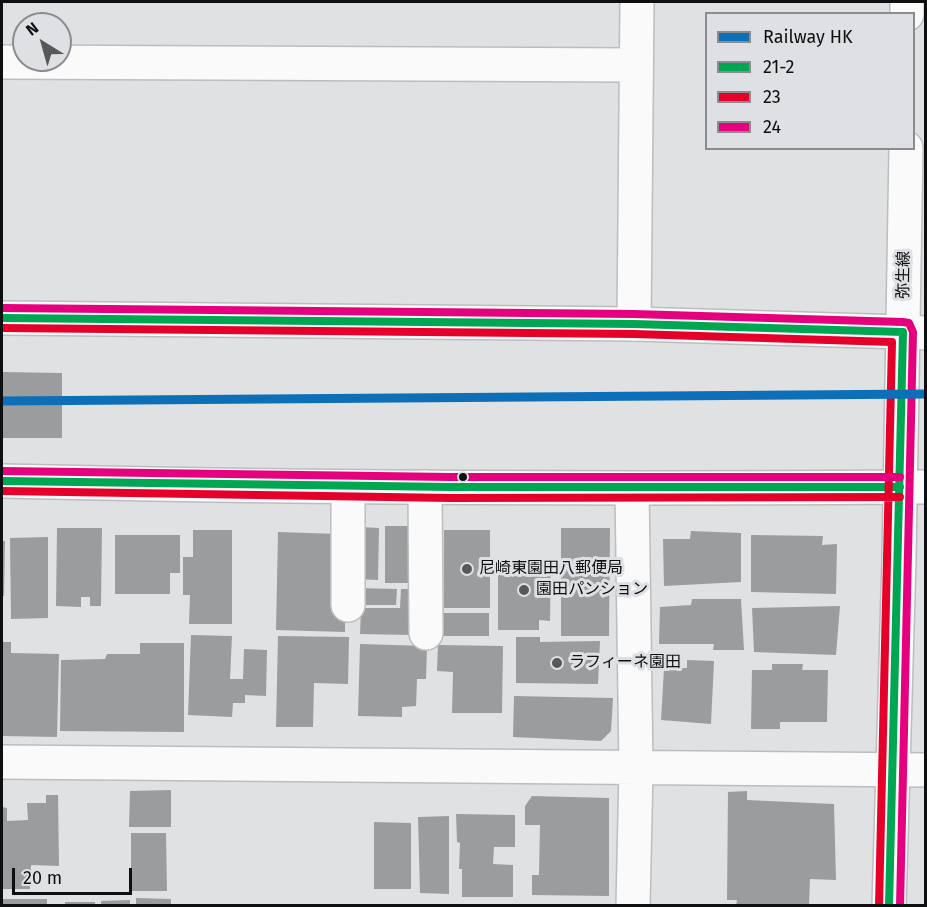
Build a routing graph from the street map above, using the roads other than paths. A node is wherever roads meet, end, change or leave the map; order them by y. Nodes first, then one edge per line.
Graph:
1 (637, 2) edge
2 (2, 62) edge
3 (636, 65) junction
4 (906, 150) edge
5 (2, 318) edge
6 (634, 324) junction
7 (914, 332) edge
8 (2, 481) edge
9 (348, 487) junction
10 (425, 487) junction
11 (913, 487) edge
12 (633, 489) junction
13 (348, 604) dead end
14 (426, 633) dead end
15 (2, 762) edge
16 (636, 769) junction
17 (893, 770) junction
18 (926, 770) edge
19 (889, 902) edge
20 (633, 906) edge

1 - 3 street
2 - 3 street
3 - 6 street
4 - 7 street, 弥生線
5 - 6 street
6 - 7 street
7 - 11 street, 弥生線
8 - 9 street
9 - 10 street
9 - 13 street
10 - 12 street
10 - 14 street
11 - 12 street
11 - 17 street, 弥生線
12 - 16 street
15 - 16 street
16 - 17 street
16 - 20 street
17 - 18 street
17 - 19 street, 弥生線

